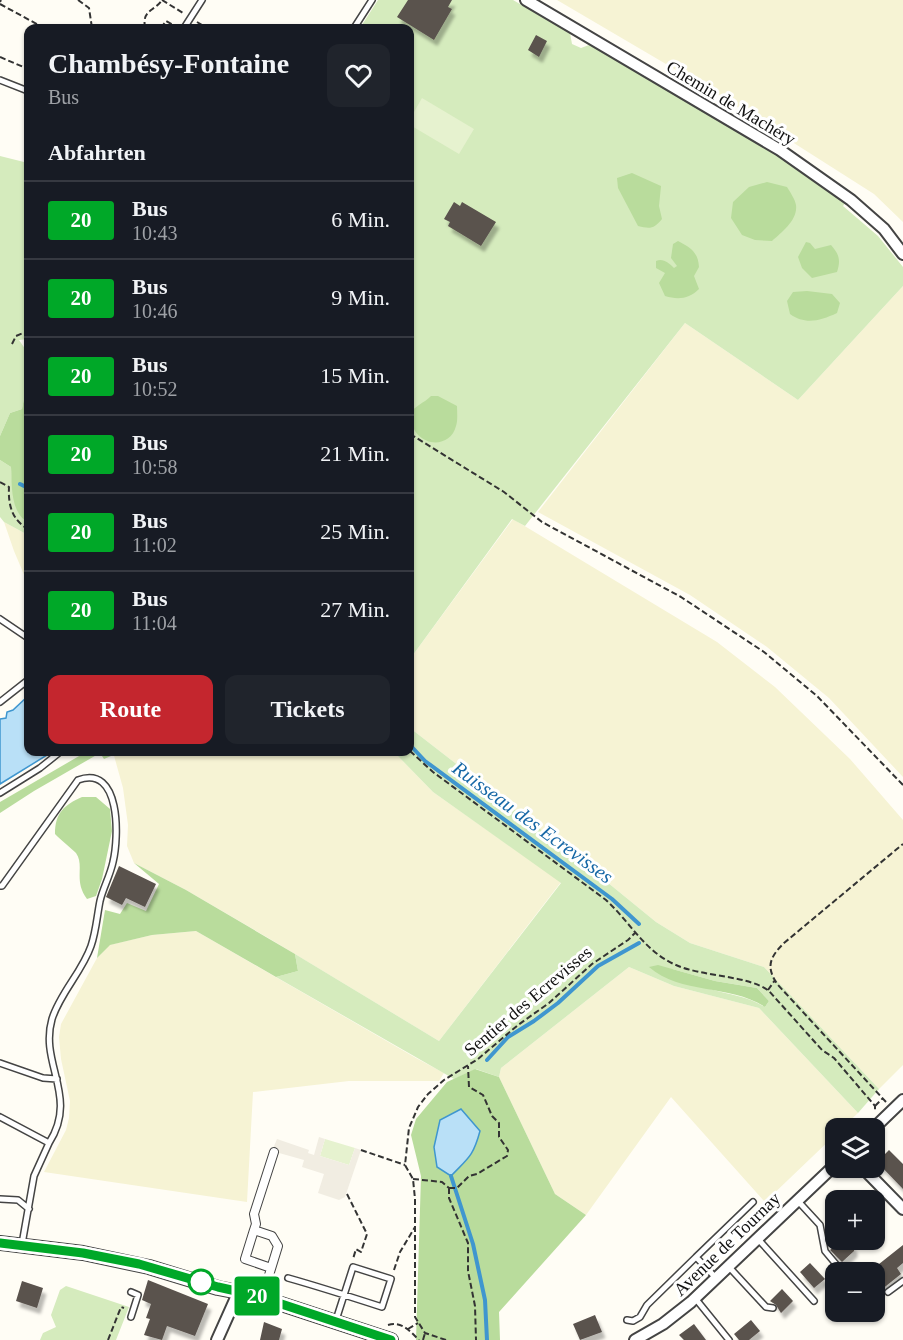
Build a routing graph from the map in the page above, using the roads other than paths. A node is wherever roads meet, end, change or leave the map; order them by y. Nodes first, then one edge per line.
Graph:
1 (201, 0) edge
2 (372, 0) edge
3 (526, 0) edge
4 (187, 24) edge
5 (357, 24) edge
6 (0, 80) edge
7 (24, 89) edge
8 (903, 254) edge
9 (0, 619) edge
10 (24, 636) edge
11 (24, 683) edge
12 (0, 702) edge
13 (55, 756) edge
14 (0, 793) edge
15 (0, 886) edge
16 (0, 1063) edge
17 (57, 1079) junction
18 (903, 1100) edge
19 (0, 1117) edge
20 (884, 1118) edge
21 (49, 1143) junction
22 (274, 1152) dead end
23 (825, 1174) edge
24 (873, 1178) edge
25 (0, 1199) edge
26 (797, 1200) junction
27 (753, 1202) dead end
28 (28, 1209) junction
29 (903, 1209) edge
30 (254, 1230) junction
31 (758, 1239) junction
32 (0, 1243) edge
33 (22, 1244) junction
34 (696, 1257) junction
35 (834, 1262) edge
36 (728, 1266) junction
37 (271, 1268) junction
38 (288, 1278) dead end
39 (716, 1278) junction
40 (903, 1281) edge
41 (238, 1291) junction
42 (131, 1292) dead end
43 (888, 1292) dead end
44 (345, 1295) junction
45 (262, 1298) junction
46 (695, 1298) junction
47 (814, 1301) dead end
48 (773, 1308) dead end
49 (132, 1313) road end
50 (627, 1320) dead end
51 (336, 1322) junction
52 (217, 1340) edge
53 (391, 1340) edge
54 (635, 1340) edge
55 (729, 1340) edge

1 - 4 lane
2 - 5 lane
3 - 8 street, Chemin de Machéry
6 - 7 lane
9 - 10 lane
11 - 12 lane
13 - 14 lane
15 - 17 lane
16 - 17 lane
17 - 21 lane
18 - 20 street
19 - 21 lane
21 - 28 lane
22 - 30 street
23 - 26 street, Avenue de Tournay
24 - 29 street
25 - 28 lane
26 - 31 street, Avenue de Tournay
26 - 35 lane
27 - 34 lane
28 - 33 lane
30 - 37 street
30 - 37 street
31 - 36 street, Avenue de Tournay
31 - 47 lane
32 - 33 street
33 - 41 street
34 - 39 lane
34 - 50 lane
36 - 39 street, Avenue de Tournay
36 - 48 lane
37 - 45 street
38 - 44 lane
39 - 46 street, Avenue de Tournay
40 - 43 lane
41 - 45 street
41 - 52 street
42 - 49 lane
44 - 44 lane
44 - 51 lane
45 - 51 street
46 - 54 street, Avenue de Tournay
46 - 55 lane
51 - 53 street

